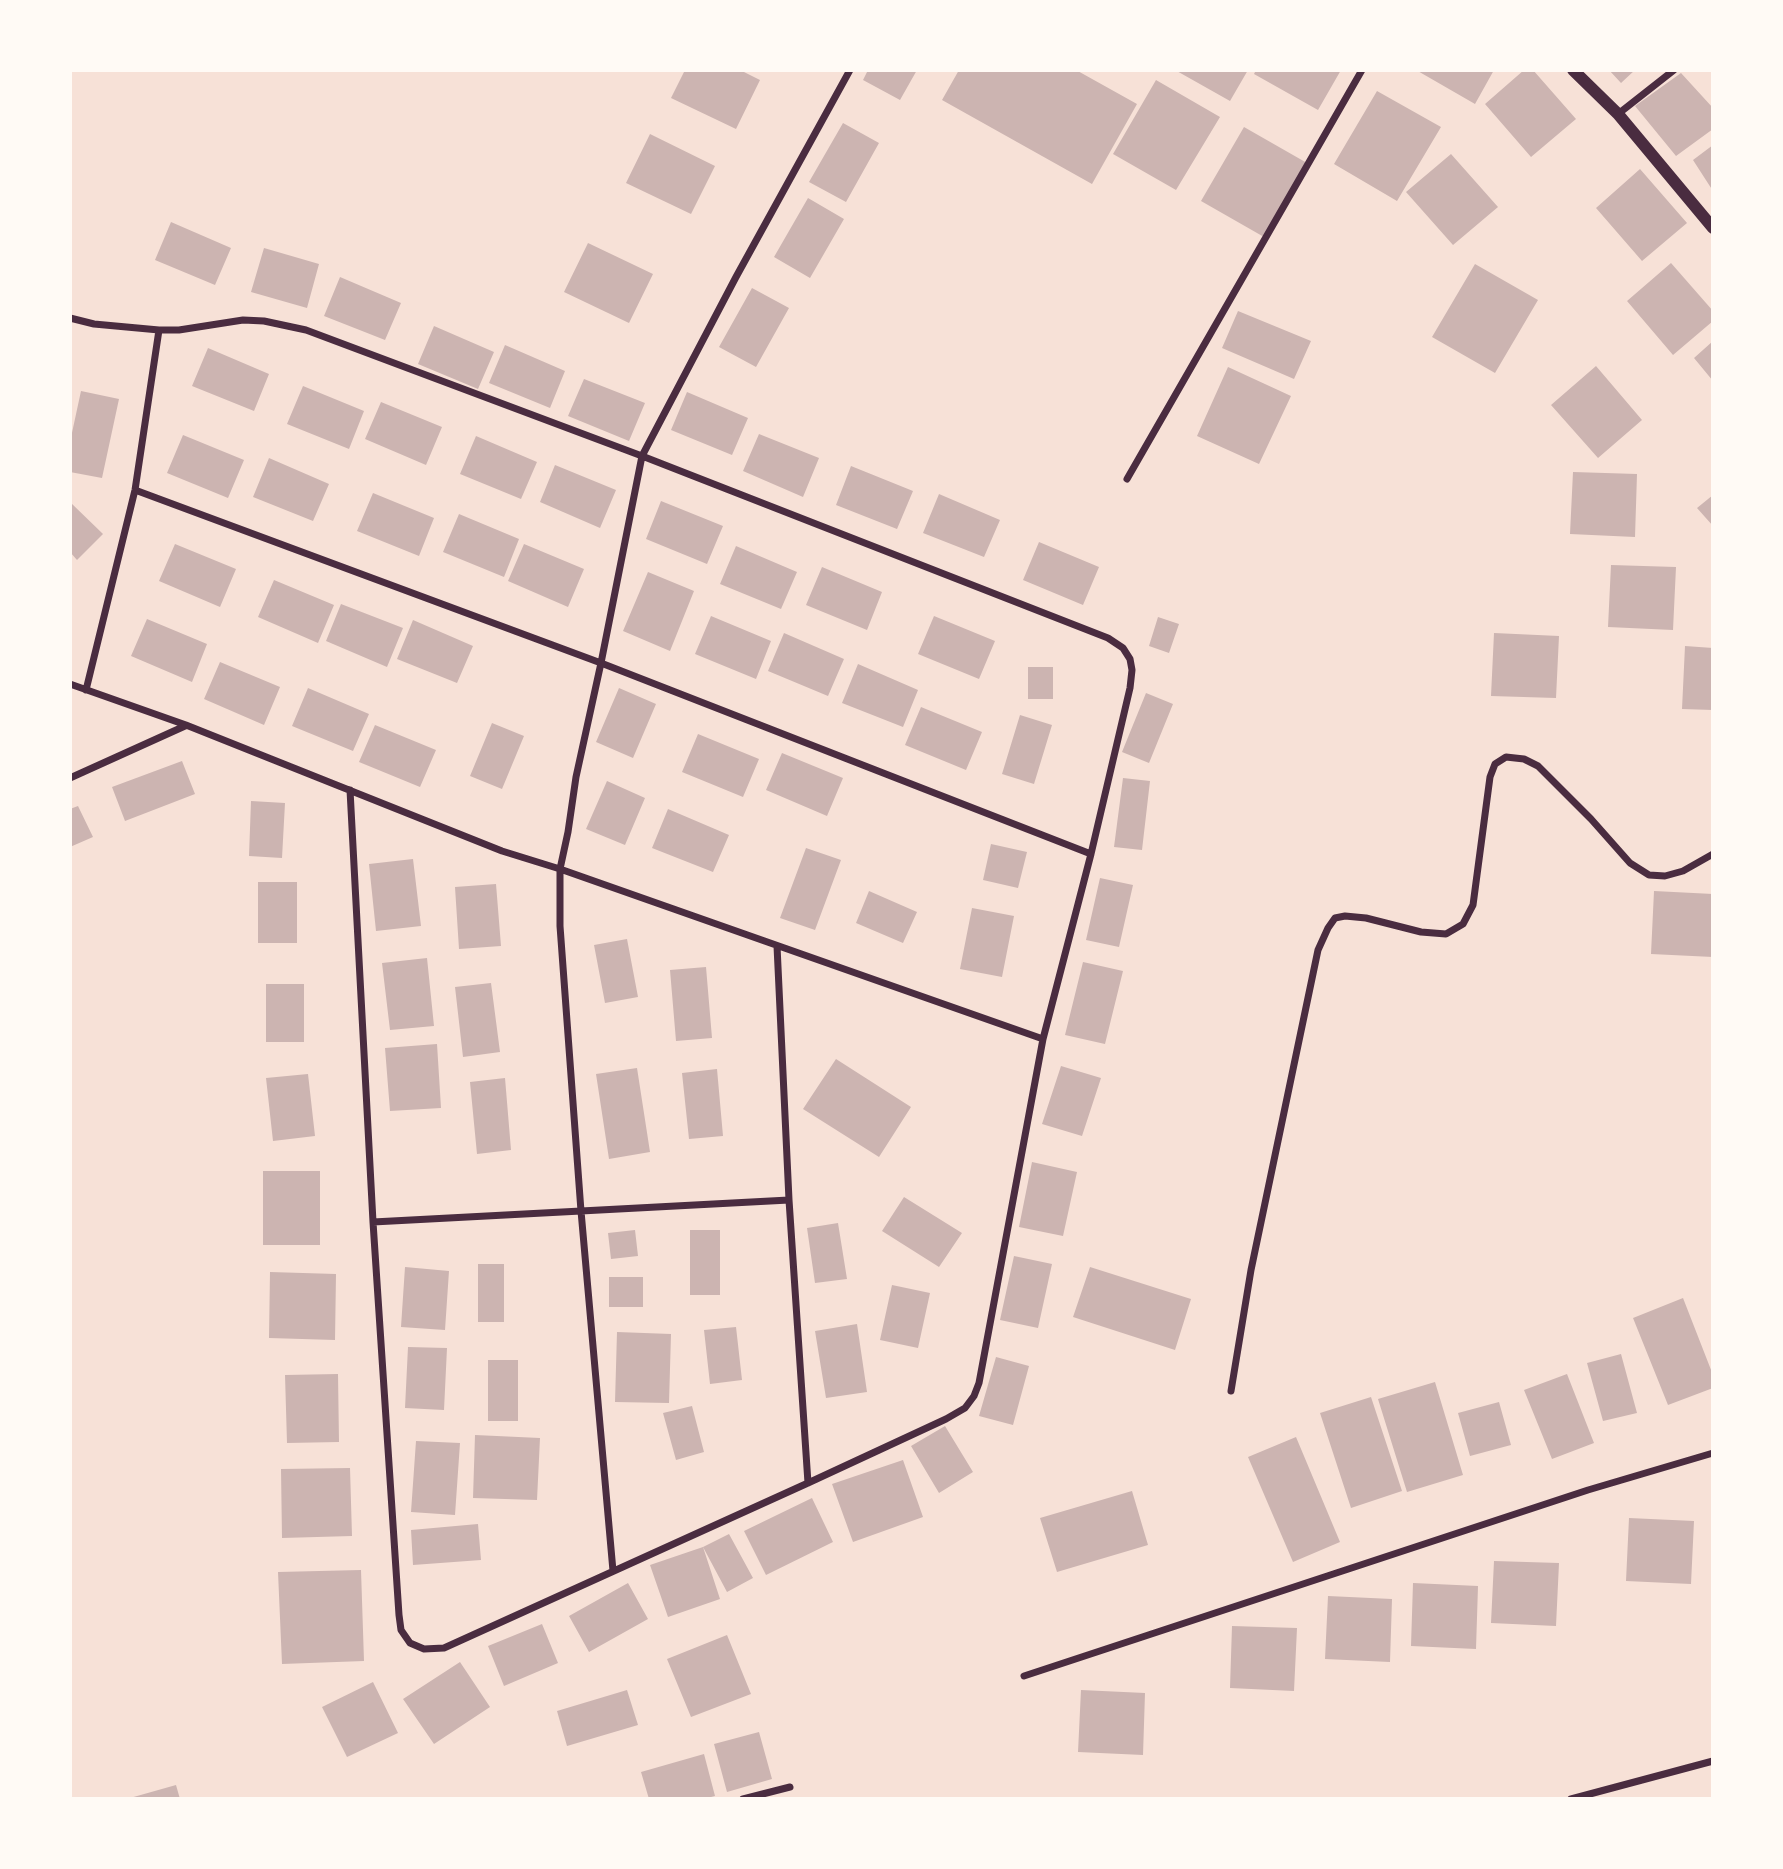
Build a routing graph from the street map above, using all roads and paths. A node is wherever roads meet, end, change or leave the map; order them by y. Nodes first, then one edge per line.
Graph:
1 (850, 70) edge
2 (1362, 70) edge
3 (1573, 70) edge
4 (1674, 70) edge
5 (1618, 114) junction
6 (1713, 228) edge
7 (70, 318) edge
8 (159, 330) junction
9 (642, 456) junction
10 (1127, 479) dead end
11 (135, 490) junction
12 (601, 663) junction
13 (70, 684) edge
14 (86, 691) junction
15 (186, 725) junction
16 (70, 778) edge
17 (350, 790) junction
18 (1091, 854) junction
19 (1713, 854) edge
20 (560, 869) junction
21 (777, 946) junction
22 (1043, 1039) junction
23 (789, 1200) junction
24 (581, 1211) junction
25 (373, 1222) junction
26 (1231, 1391) dead end
27 (1713, 1453) edge
28 (807, 1483) junction
29 (613, 1571) junction
30 (1024, 1676) dead end
31 (1713, 1761) edge
32 (790, 1787) dead end
33 (743, 1799) edge
34 (1571, 1799) edge

1 - 9 street
2 - 10 street
3 - 5 street
4 - 5 street
5 - 6 street
7 - 8 street
8 - 9 street
8 - 11 street
9 - 12 street
9 - 18 street
11 - 12 street
11 - 14 street
12 - 18 street
12 - 20 street
13 - 14 street
14 - 15 street
15 - 16 street
15 - 17 street
17 - 20 street
17 - 25 street
18 - 22 street
19 - 26 street
20 - 21 street
20 - 24 street
21 - 22 street
21 - 23 street
22 - 28 street
23 - 24 street
23 - 28 street
24 - 25 street
24 - 29 street
25 - 29 street
27 - 30 street
28 - 29 street
31 - 34 street
32 - 33 street

